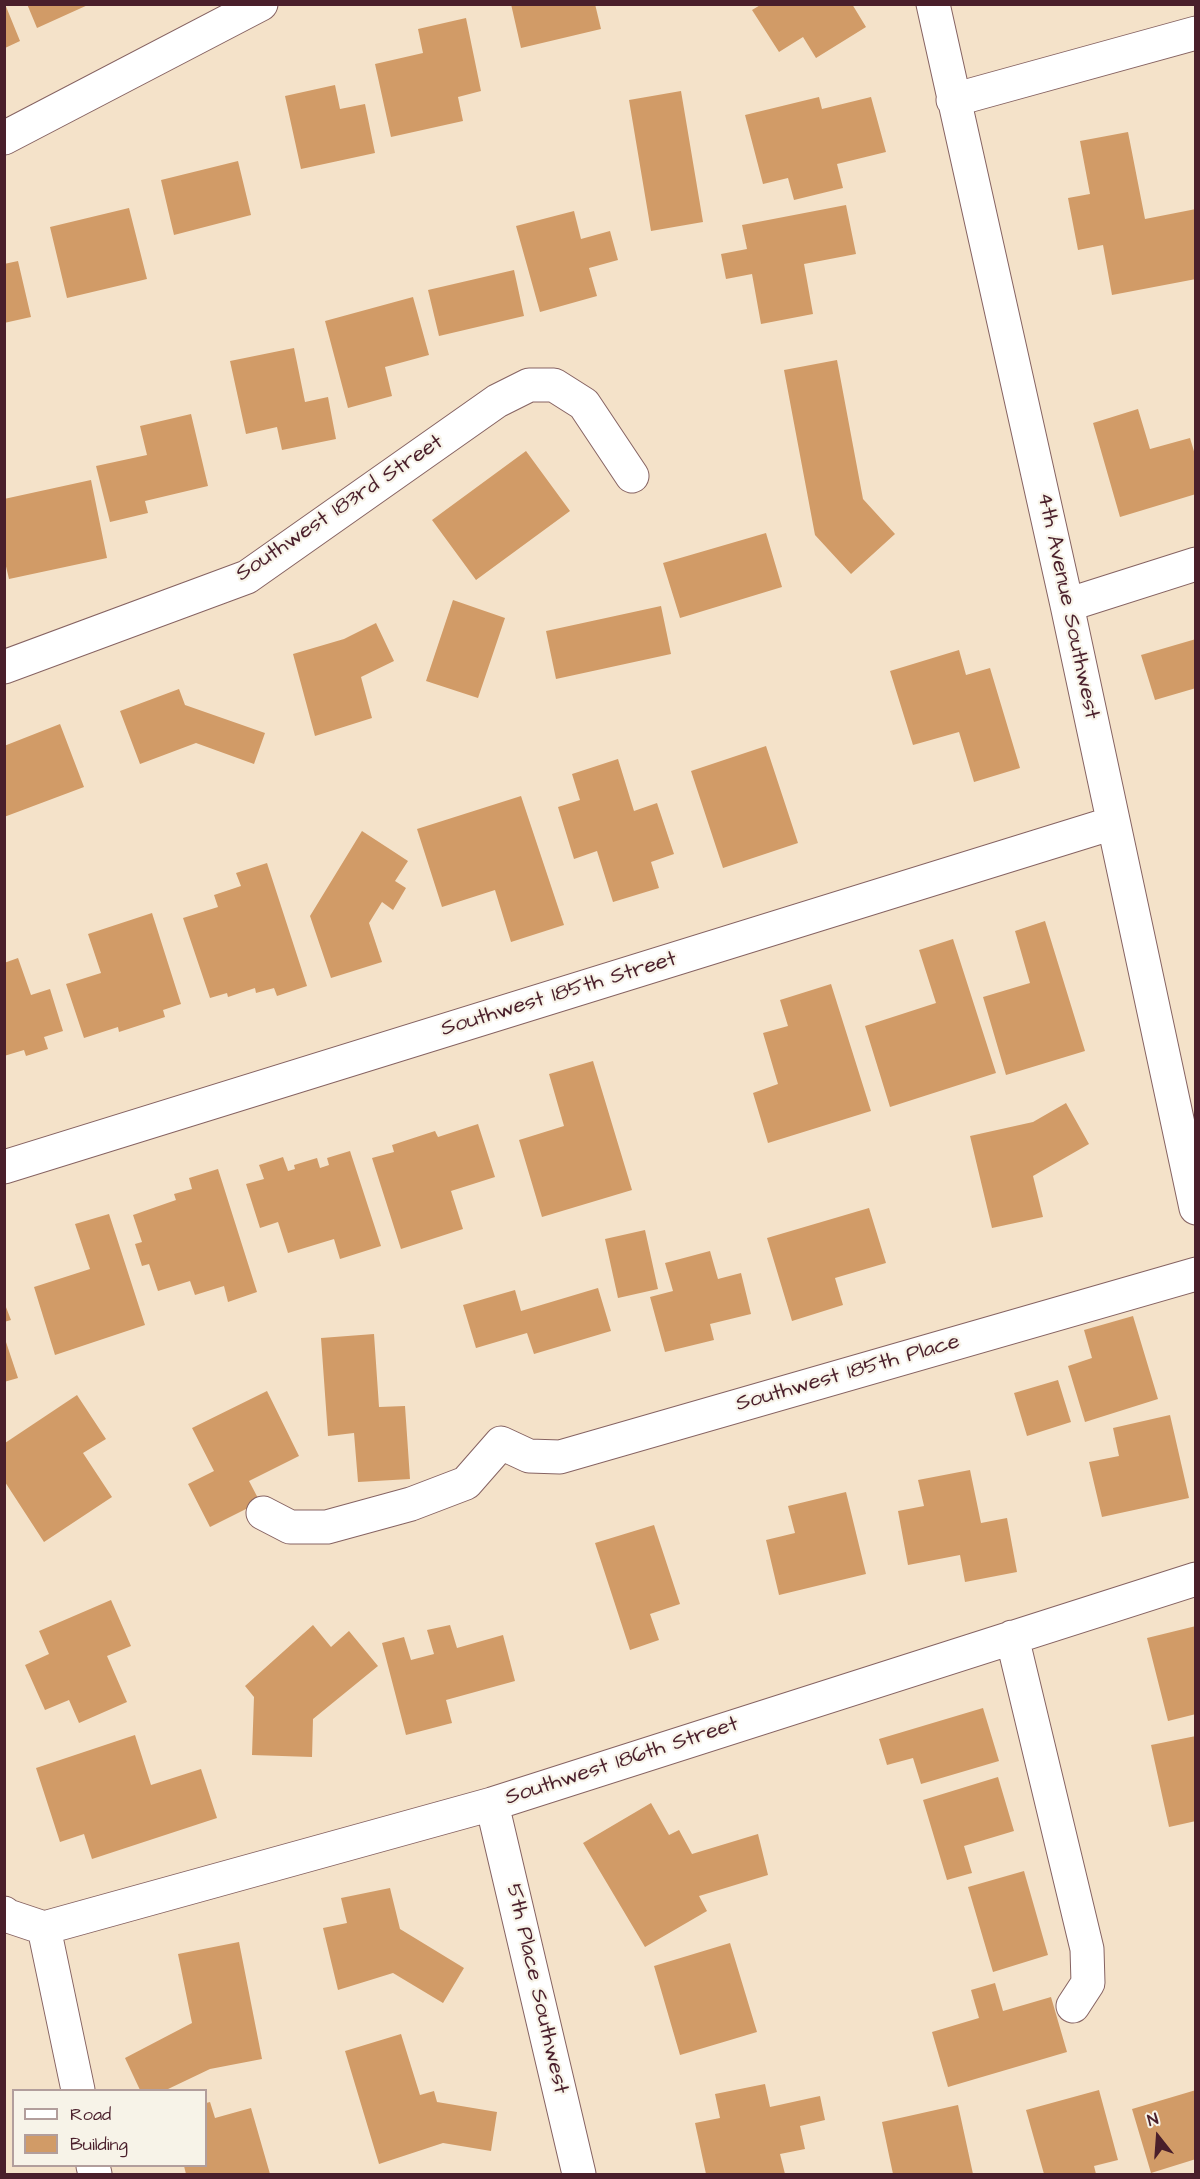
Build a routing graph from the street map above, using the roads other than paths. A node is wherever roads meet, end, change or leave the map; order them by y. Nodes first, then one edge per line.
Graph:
1 (261, 4) edge
2 (933, 4) edge
3 (1196, 33) edge
4 (953, 100) junction
5 (4, 138) edge
6 (632, 476) dead end
7 (1196, 564) edge
8 (1067, 605) junction
9 (4, 667) edge
10 (1113, 823) junction
11 (1188, 1130) edge
12 (4, 1167) edge
13 (1196, 1208) edge
14 (1196, 1274) edge
15 (262, 1513) dead end
16 (1196, 1579) edge
17 (1012, 1637) junction
18 (492, 1804) junction
19 (4, 1913) edge
20 (44, 1928) junction
21 (1072, 2006) dead end
22 (78, 2089) edge
23 (579, 2175) edge

1 - 5 street
2 - 4 street, 4th Avenue Southwest
3 - 4 street
4 - 8 street, 4th Avenue Southwest
6 - 9 street, Southwest 183rd Street
7 - 8 street
8 - 10 street, 4th Avenue Southwest
10 - 11 street, 4th Avenue Southwest
10 - 12 street, Southwest 185th Street
11 - 13 street, 4th Avenue Southwest
14 - 15 street, Southwest 185th Place
16 - 17 street, Southwest 186th Street
17 - 18 street, Southwest 186th Street
17 - 21 street
18 - 20 street, Southwest 186th Street
18 - 23 street, 5th Place Southwest
19 - 20 street
20 - 22 street

